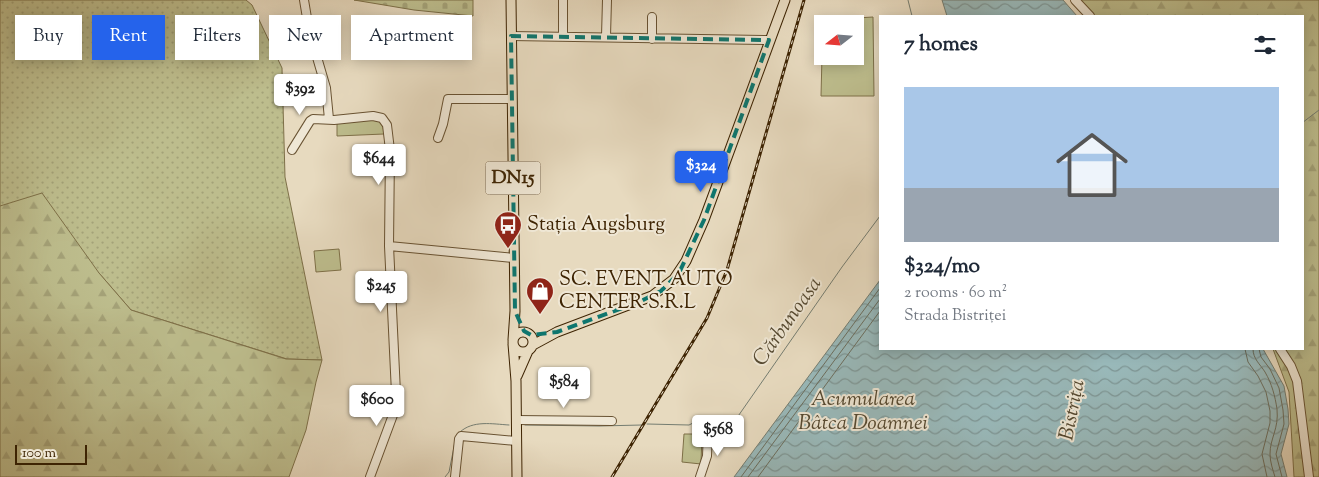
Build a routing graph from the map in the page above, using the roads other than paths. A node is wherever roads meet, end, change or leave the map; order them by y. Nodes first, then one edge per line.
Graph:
1 (304, 0) edge
2 (510, 0) edge
3 (563, 0) edge
4 (607, 0) edge
5 (785, 0) edge
6 (1075, 0) edge
7 (1089, 15) edge
8 (652, 18) dead end
9 (511, 36) junction
10 (562, 36) junction
11 (606, 36) junction
12 (652, 38) junction
13 (769, 40) junction
14 (512, 99) junction
15 (329, 119) junction
16 (438, 138) dead end
17 (292, 150) dead end
18 (389, 246) junction
19 (514, 258) junction
20 (515, 311) junction
21 (557, 332) junction
22 (527, 333) junction
23 (513, 342) junction
24 (530, 348) junction
25 (1281, 350) edge
26 (516, 381) junction
27 (516, 420) junction
28 (612, 421) dead end
29 (708, 431) dead end
30 (516, 441) junction
31 (370, 477) edge
32 (456, 477) edge
33 (517, 477) edge
34 (700, 477) edge
35 (1309, 477) edge

1 - 15 street
2 - 9 main road, DN15
3 - 10 street
4 - 11 street
5 - 13 main road
6 - 7 street
8 - 12 street
9 - 10 street
9 - 14 main road, DN15
10 - 11 street
11 - 12 street
12 - 13 street
13 - 21 main road
14 - 16 street
14 - 19 main road, DN15
15 - 17 street
15 - 18 street
18 - 19 street
18 - 31 street
19 - 20 main road, DN15
20 - 22 main road, DN15
20 - 23 main road, DN15
21 - 22 main road
21 - 24 main road
22 - 23 main road
22 - 24 main road, DN15
23 - 24 main road
23 - 26 main road, DN15
24 - 26 main road, DN15
25 - 35 street
26 - 27 main road, DN15
27 - 28 street
27 - 30 main road, DN15
29 - 34 street
30 - 32 street
30 - 33 main road, DN15

